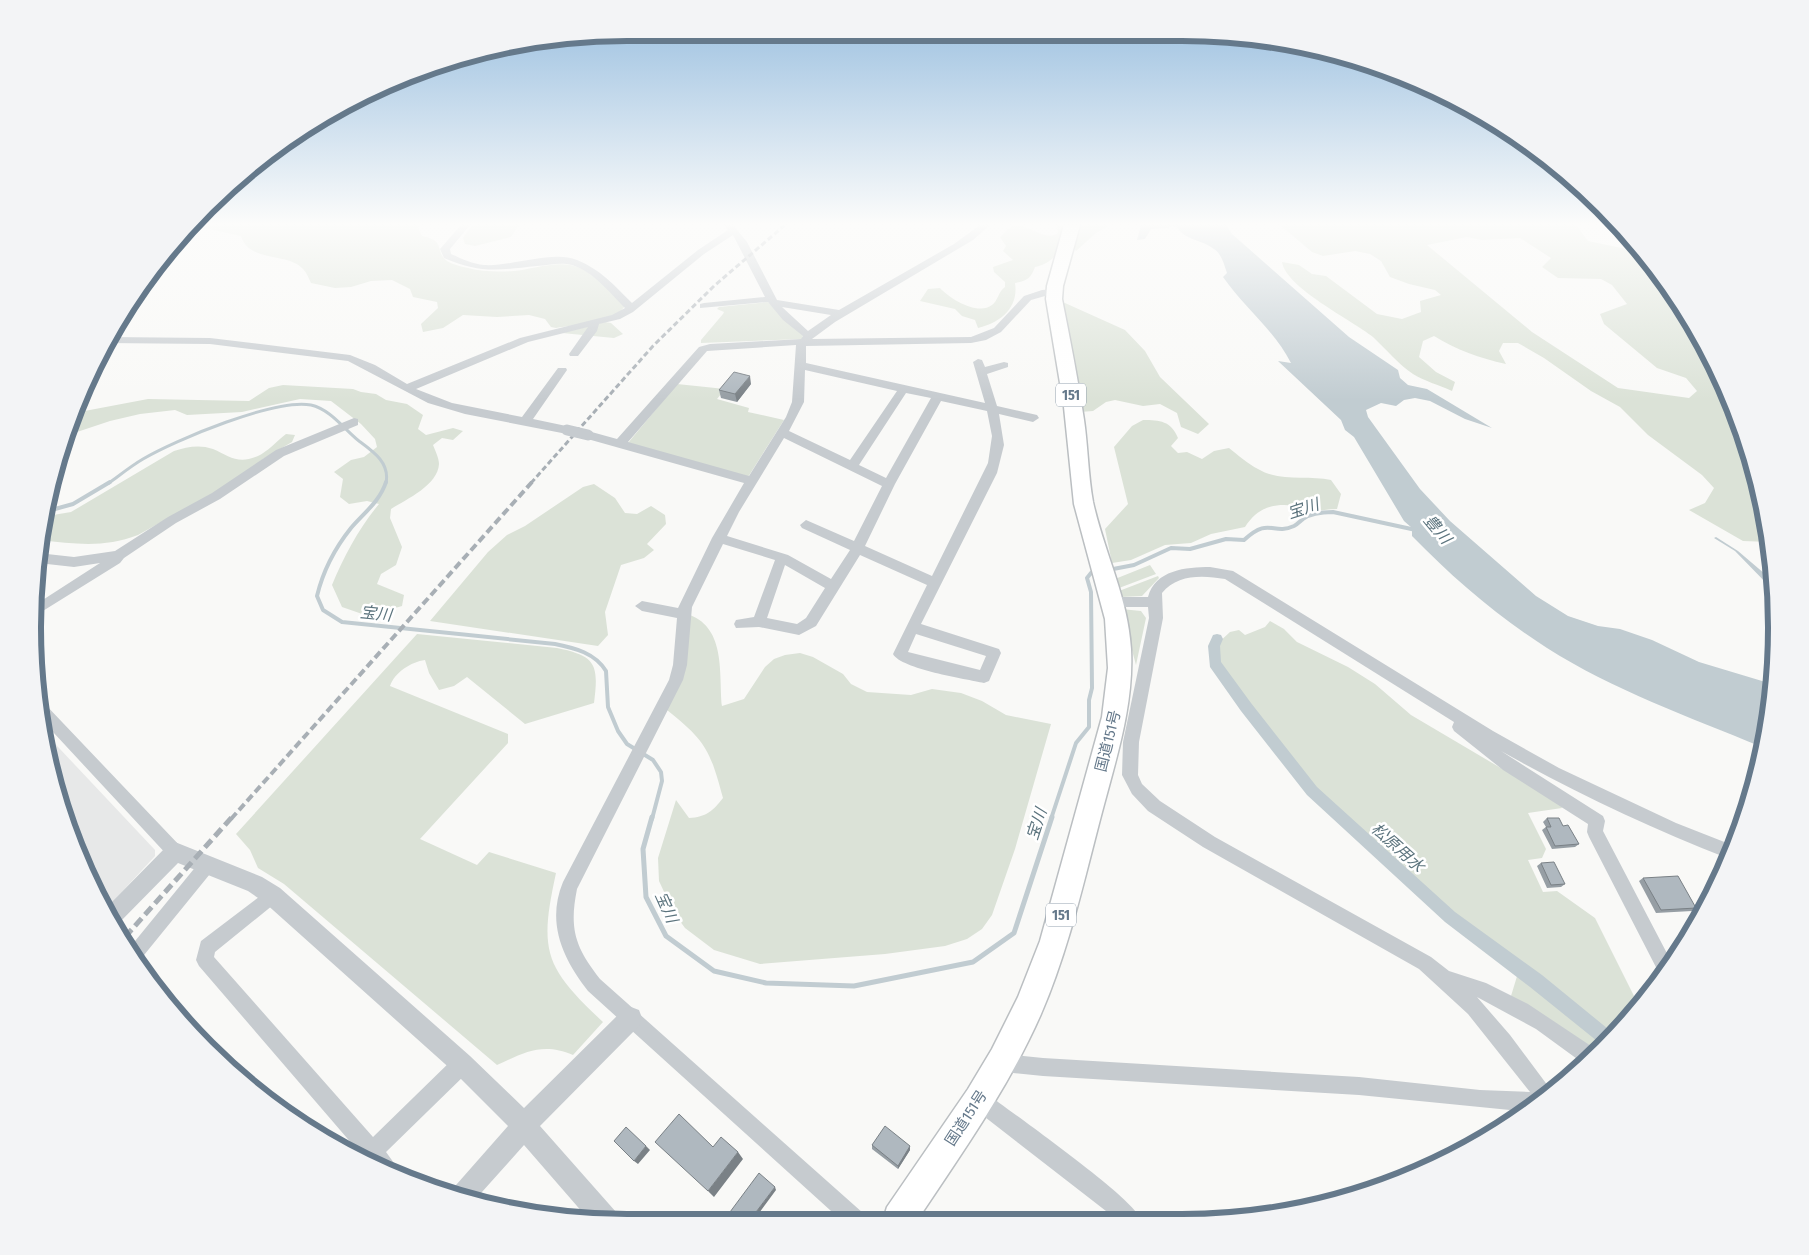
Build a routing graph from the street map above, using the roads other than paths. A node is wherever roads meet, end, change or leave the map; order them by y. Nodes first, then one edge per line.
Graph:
1 (606, 284) edge
2 (662, 284) edge
3 (764, 284) edge
4 (893, 284) edge
5 (1056, 284) edge
6 (1054, 292) junction
7 (772, 300) junction
8 (704, 306) dead end
9 (630, 307) junction
10 (842, 314) junction
11 (594, 322) junction
12 (807, 338) junction
13 (117, 340) edge
14 (574, 354) dead end
15 (800, 365) junction
16 (1004, 365) dead end
17 (562, 370) dead end
18 (407, 388) junction
19 (904, 388) junction
20 (938, 396) junction
21 (992, 407) junction
22 (1033, 418) dead end
23 (526, 420) junction
24 (354, 422) dead end
25 (783, 433) junction
26 (620, 444) junction
27 (853, 466) junction
28 (751, 481) junction
29 (889, 484) junction
30 (806, 525) dead end
31 (718, 538) junction
32 (857, 549) junction
33 (119, 555) junction
34 (783, 558) junction
35 (45, 560) edge
36 (935, 583) junction
37 (833, 586) junction
38 (1113, 602) junction
39 (1154, 602) junction
40 (42, 606) edge
41 (642, 606) dead end
42 (683, 614) junction
43 (759, 622) junction
44 (741, 624) dead end
45 (912, 627) junction
46 (1419, 692) junction
47 (48, 717) edge
48 (1724, 850) edge
49 (175, 852) junction
50 (208, 864) junction
51 (272, 896) junction
52 (116, 914) edge
53 (138, 950) edge
54 (1662, 962) edge
55 (1447, 979) junction
56 (631, 1018) junction
57 (1585, 1052) edge
58 (1003, 1060) junction
59 (462, 1064) junction
60 (1541, 1091) edge
61 (979, 1100) junction
62 (1526, 1102) edge
63 (524, 1127) junction
64 (372, 1152) junction
65 (377, 1157) edge
66 (466, 1191) edge
67 (600, 1213) edge
68 (849, 1214) edge
69 (903, 1214) edge
70 (1125, 1214) edge

1 - 9 street
2 - 9 street
3 - 7 street
4 - 10 street
5 - 6 highway, 国道151号 / 151
6 - 12 street
6 - 38 highway, 国道151号 / 151
7 - 8 street
7 - 10 street
7 - 12 street
9 - 11 street
10 - 12 street
11 - 14 street
11 - 18 street
12 - 15 street
12 - 26 street
13 - 18 street
15 - 19 street
15 - 25 street
16 - 21 street
17 - 23 street
18 - 23 street
19 - 20 street
19 - 27 street
20 - 21 street
20 - 29 street
21 - 22 street
21 - 36 street
23 - 26 street, bridge
24 - 33 street
25 - 27 street
25 - 28 street
26 - 28 street
27 - 29 street
28 - 31 street
29 - 32 street
30 - 32 street
31 - 34 street
31 - 42 street
32 - 36 street
32 - 37 street
33 - 35 street
33 - 40 street
34 - 37 street
34 - 43 street
36 - 45 street
37 - 43 street
38 - 39 street
38 - 58 highway, 国道151号 / 151
39 - 46 street
39 - 55 street
41 - 42 street
42 - 56 street
43 - 44 street
45 - 45 street
46 - 48 street
46 - 54 street
47 - 49 street
49 - 50 street
49 - 52 street
50 - 51 street
50 - 53 street
51 - 59 street
51 - 64 street
55 - 57 street
55 - 60 street
56 - 63 street
56 - 68 street
58 - 61 highway, 国道151号 / 151
58 - 62 street
59 - 63 street
59 - 64 street
61 - 69 highway, 国道151号 / 151
61 - 70 street
63 - 66 street
63 - 67 street
64 - 65 street

